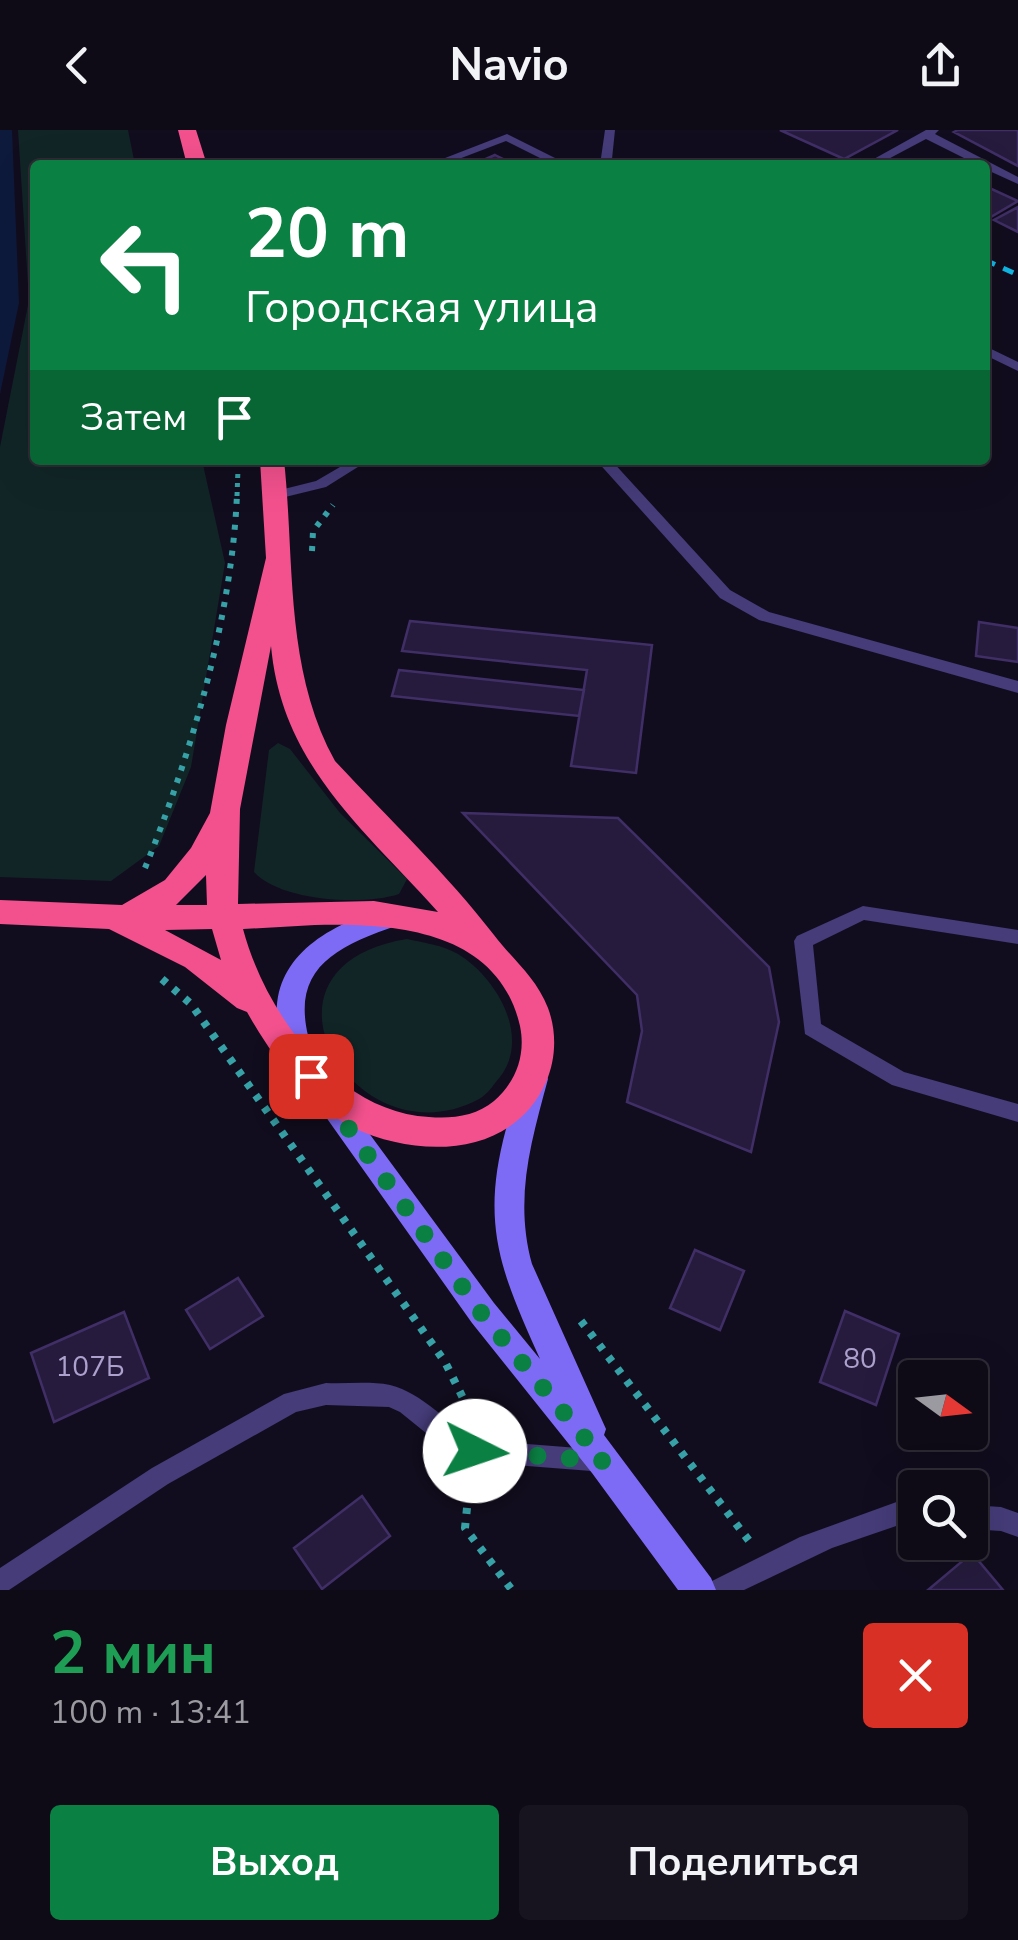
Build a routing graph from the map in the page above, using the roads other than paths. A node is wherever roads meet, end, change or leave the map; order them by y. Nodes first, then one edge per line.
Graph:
1 (186, 130) edge
2 (610, 130) edge
3 (930, 132) edge
4 (195, 160) edge
5 (446, 160) edge
6 (553, 160) edge
7 (605, 160) edge
8 (878, 160) edge
9 (980, 160) edge
10 (990, 165) edge
11 (1018, 181) edge
12 (990, 353) edge
13 (1018, 367) edge
14 (273, 465) edge
15 (353, 465) edge
16 (607, 465) edge
17 (277, 496) junction
18 (277, 561) junction
19 (1018, 687) edge
20 (231, 776) junction
21 (0, 912) edge
22 (401, 916) junction
23 (92, 917) junction
24 (225, 917) junction
25 (1018, 937) edge
26 (495, 953) junction
27 (261, 1011) junction
28 (537, 1066) junction
29 (311, 1076) junction
30 (1018, 1112) edge
31 (604, 1461) junction
32 (898, 1513) edge
33 (988, 1518) edge
34 (1018, 1525) edge
35 (0, 1582) edge
36 (699, 1590) edge
37 (721, 1590) edge

1 - 4 highway
2 - 7 lane
3 - 8 lane
3 - 9 lane
5 - 6 lane
10 - 11 lane
12 - 13 lane
14 - 17 highway
15 - 17 lane
16 - 19 lane
17 - 18 highway
18 - 20 highway
18 - 26 highway
20 - 23 highway
20 - 24 highway
21 - 23 highway
22 - 24 highway
22 - 26 highway
22 - 29 main road
23 - 24 highway
23 - 27 highway
24 - 27 highway
25 - 30 lane
26 - 28 highway
27 - 29 highway
28 - 29 highway
28 - 31 main road
29 - 31 main road
31 - 35 lane
31 - 36 main road
32 - 37 lane
33 - 34 lane

